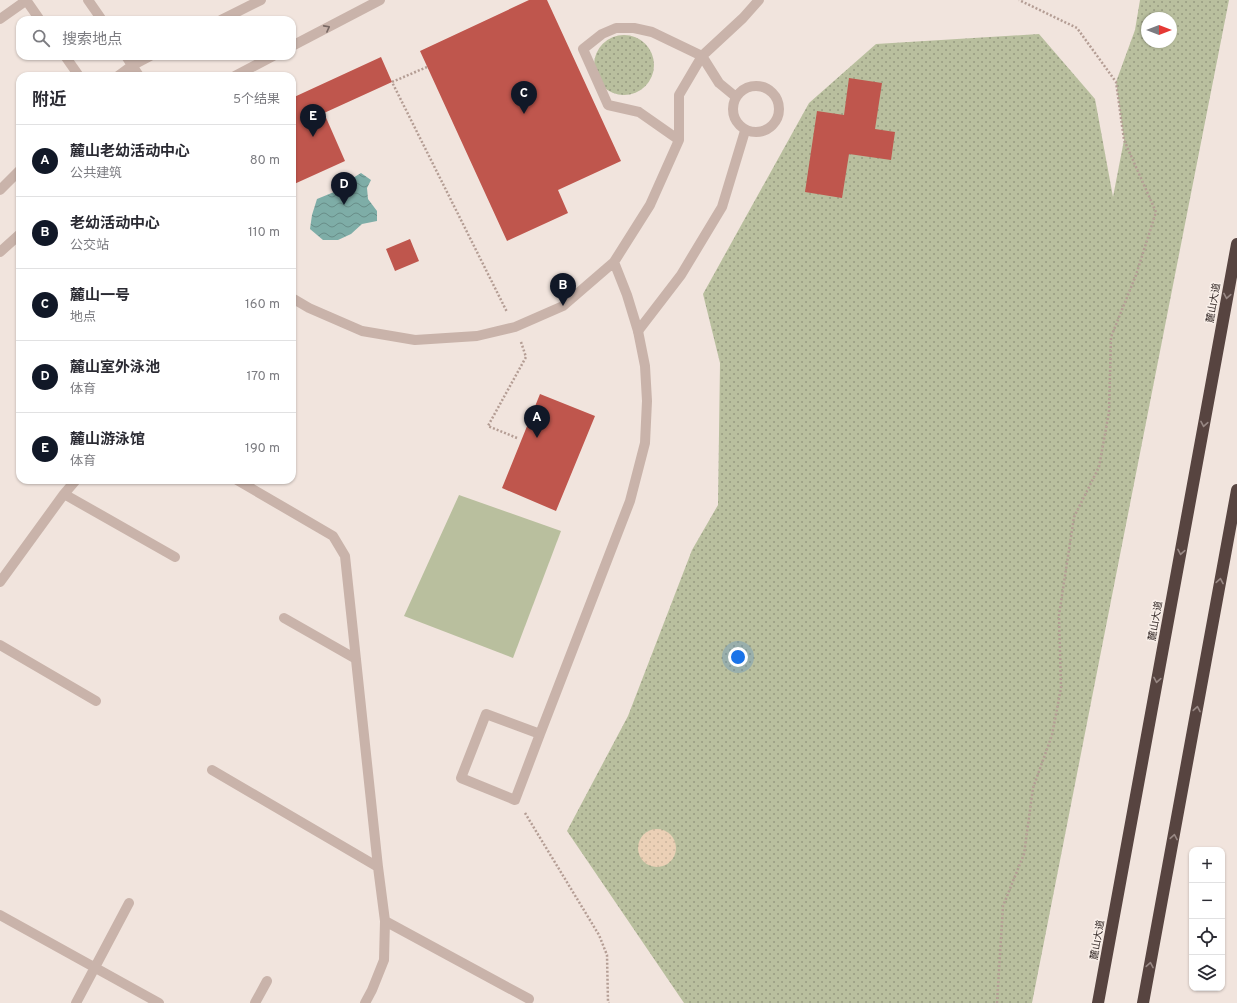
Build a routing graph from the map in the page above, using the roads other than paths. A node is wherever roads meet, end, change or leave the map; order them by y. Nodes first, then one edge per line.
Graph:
1 (26, 0) edge
2 (88, 0) edge
3 (261, 0) edge
4 (380, 0) edge
5 (759, 0) edge
6 (37, 16) edge
7 (99, 16) edge
8 (230, 16) edge
9 (0, 19) edge
10 (296, 44) edge
11 (702, 56) junction
12 (68, 60) edge
13 (129, 60) edge
14 (142, 60) edge
15 (265, 60) edge
16 (133, 65) junction
17 (76, 72) edge
18 (123, 72) edge
19 (137, 72) edge
20 (243, 72) edge
21 (736, 97) junction
22 (745, 130) junction
23 (679, 140) junction
24 (16, 174) edge
25 (0, 190) edge
26 (16, 238) edge
27 (1237, 244) edge
28 (0, 252) edge
29 (614, 262) junction
30 (296, 300) edge
31 (638, 331) junction
32 (73, 484) edge
33 (244, 484) edge
34 (1237, 490) edge
35 (64, 494) junction
36 (1235, 513) edge
37 (175, 557) dead end
38 (0, 582) edge
39 (284, 618) dead end
40 (0, 645) edge
41 (356, 659) junction
42 (96, 701) dead end
43 (540, 734) junction
44 (212, 770) dead end
45 (378, 867) junction
46 (129, 903) dead end
47 (0, 915) edge
48 (385, 921) junction
49 (95, 968) junction
50 (267, 981) dead end
51 (529, 999) dead end
52 (76, 1003) edge
53 (159, 1003) edge
54 (255, 1003) edge
55 (365, 1003) edge
56 (1098, 1003) edge
57 (1143, 1003) edge

1 - 6 street
1 - 9 street
2 - 7 street
3 - 8 street
10 -> 4 street
5 - 11 street
11 - 21 street
11 - 23 street
11 - 23 street
12 - 17 street
13 - 16 street
14 - 16 street
15 - 20 street
16 - 18 street
16 - 19 street
21 - 22 street
21 - 22 street
22 - 31 street
23 - 29 street
24 - 25 street
26 - 28 street
27 -> 56 highway, 麓山大道
29 - 30 street
29 - 31 street
31 - 43 street
32 - 35 street
33 - 41 street
34 - 36 highway
35 - 37 street
35 - 38 street
57 -> 36 highway
39 - 41 street
40 - 42 street
41 - 45 street
43 - 43 street
44 - 45 street
45 - 48 street
46 - 49 street
47 - 49 street
48 - 51 street
48 - 55 street
49 - 52 street
49 - 53 street
50 - 54 street

